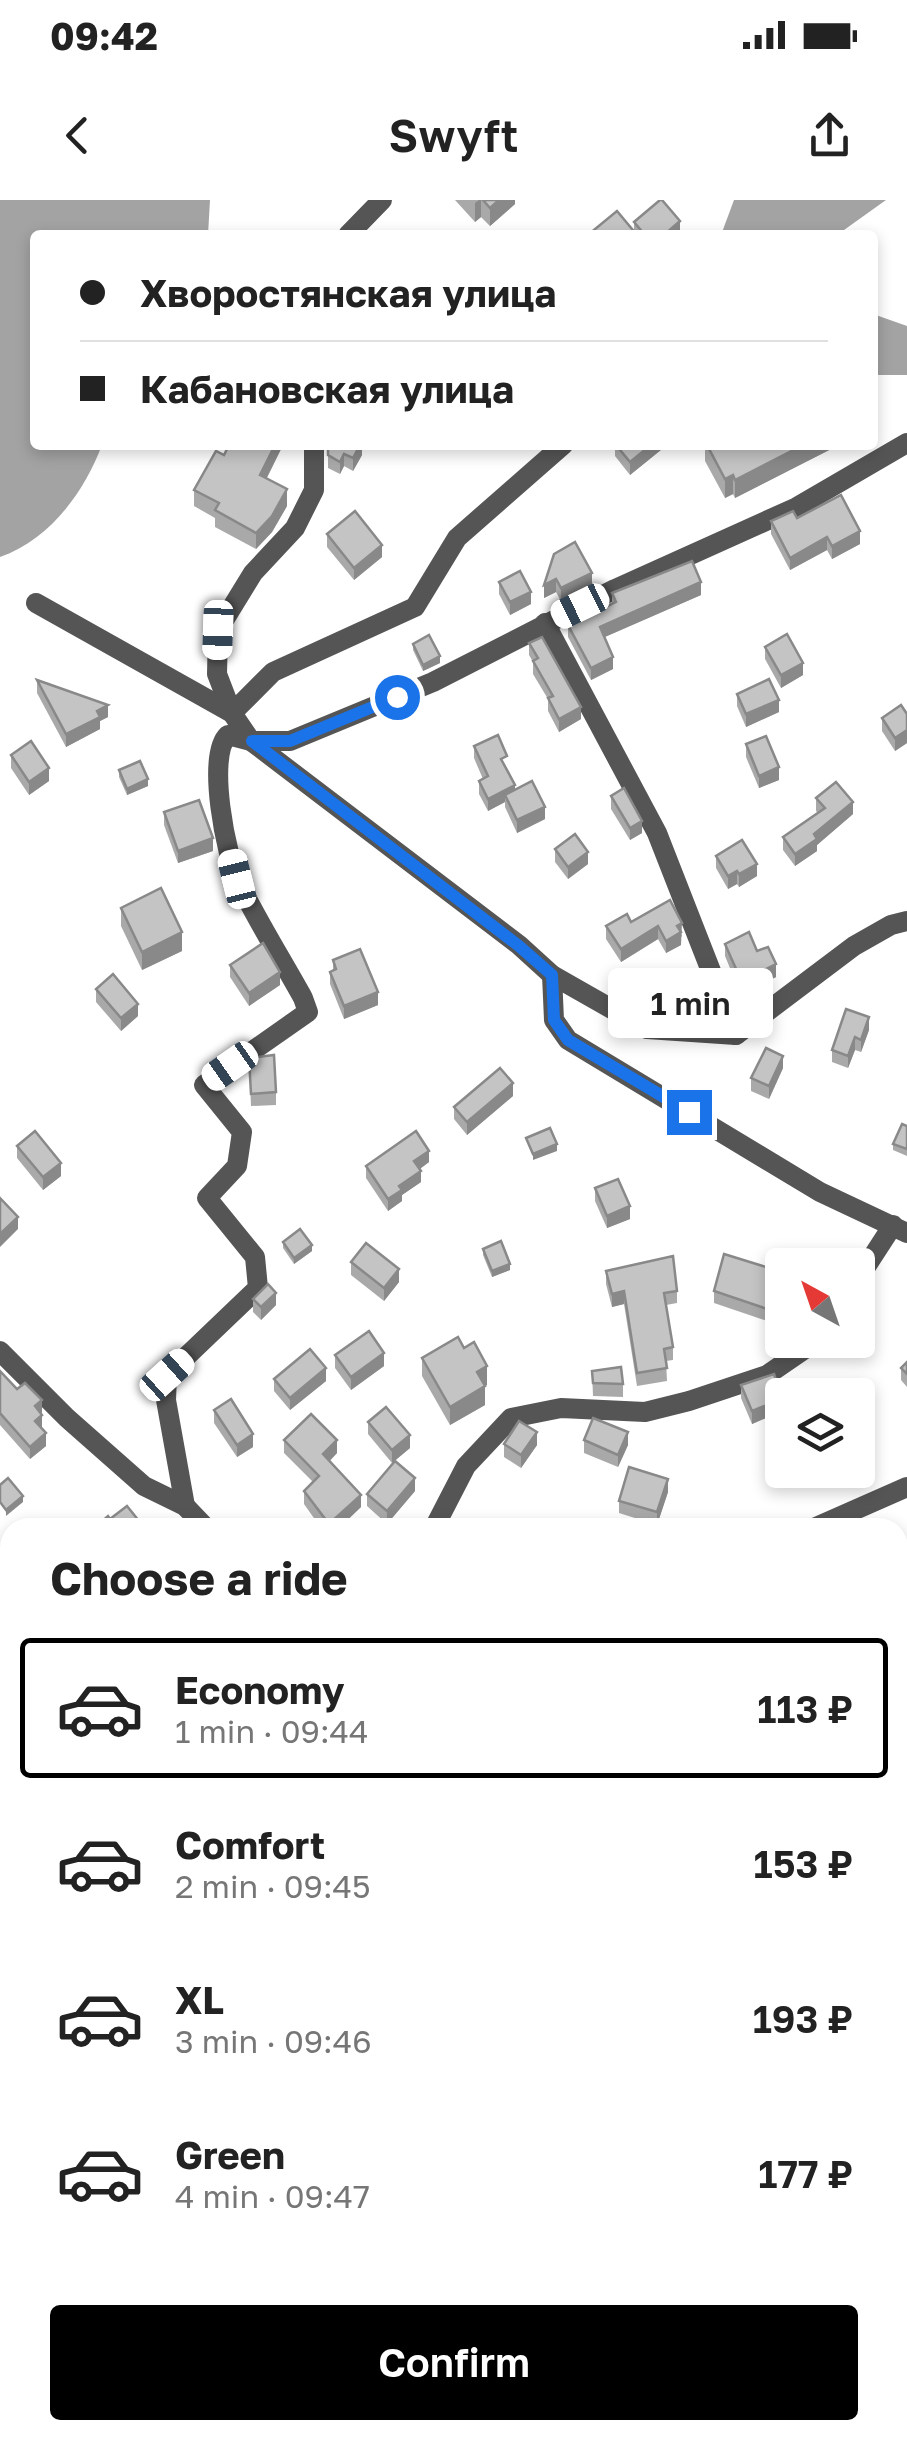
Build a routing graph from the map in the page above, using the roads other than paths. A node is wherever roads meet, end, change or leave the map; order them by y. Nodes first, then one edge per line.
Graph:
1 (382, 200) edge
2 (353, 230) edge
3 (907, 443) edge
4 (314, 450) edge
5 (556, 450) edge
6 (36, 603) dead end
7 (544, 623) junction
8 (232, 712) junction
9 (252, 741) junction
10 (907, 921) edge
11 (552, 975) junction
12 (736, 1035) junction
13 (900, 1229) edge
14 (875, 1259) edge
15 (0, 1352) edge
16 (792, 1358) edge
17 (907, 1487) edge
18 (185, 1506) junction
19 (196, 1518) edge
20 (439, 1518) edge
21 (837, 1518) edge

1 - 2 street
3 - 7 street
4 - 8 street
5 - 8 street
6 - 8 street
7 - 9 street
7 - 12 street
8 - 9 street
9 - 11 street
9 - 18 street
10 - 12 street
11 - 12 street
11 - 13 street
13 - 14 street
15 - 18 street
16 - 20 street
17 - 21 street
18 - 19 street

